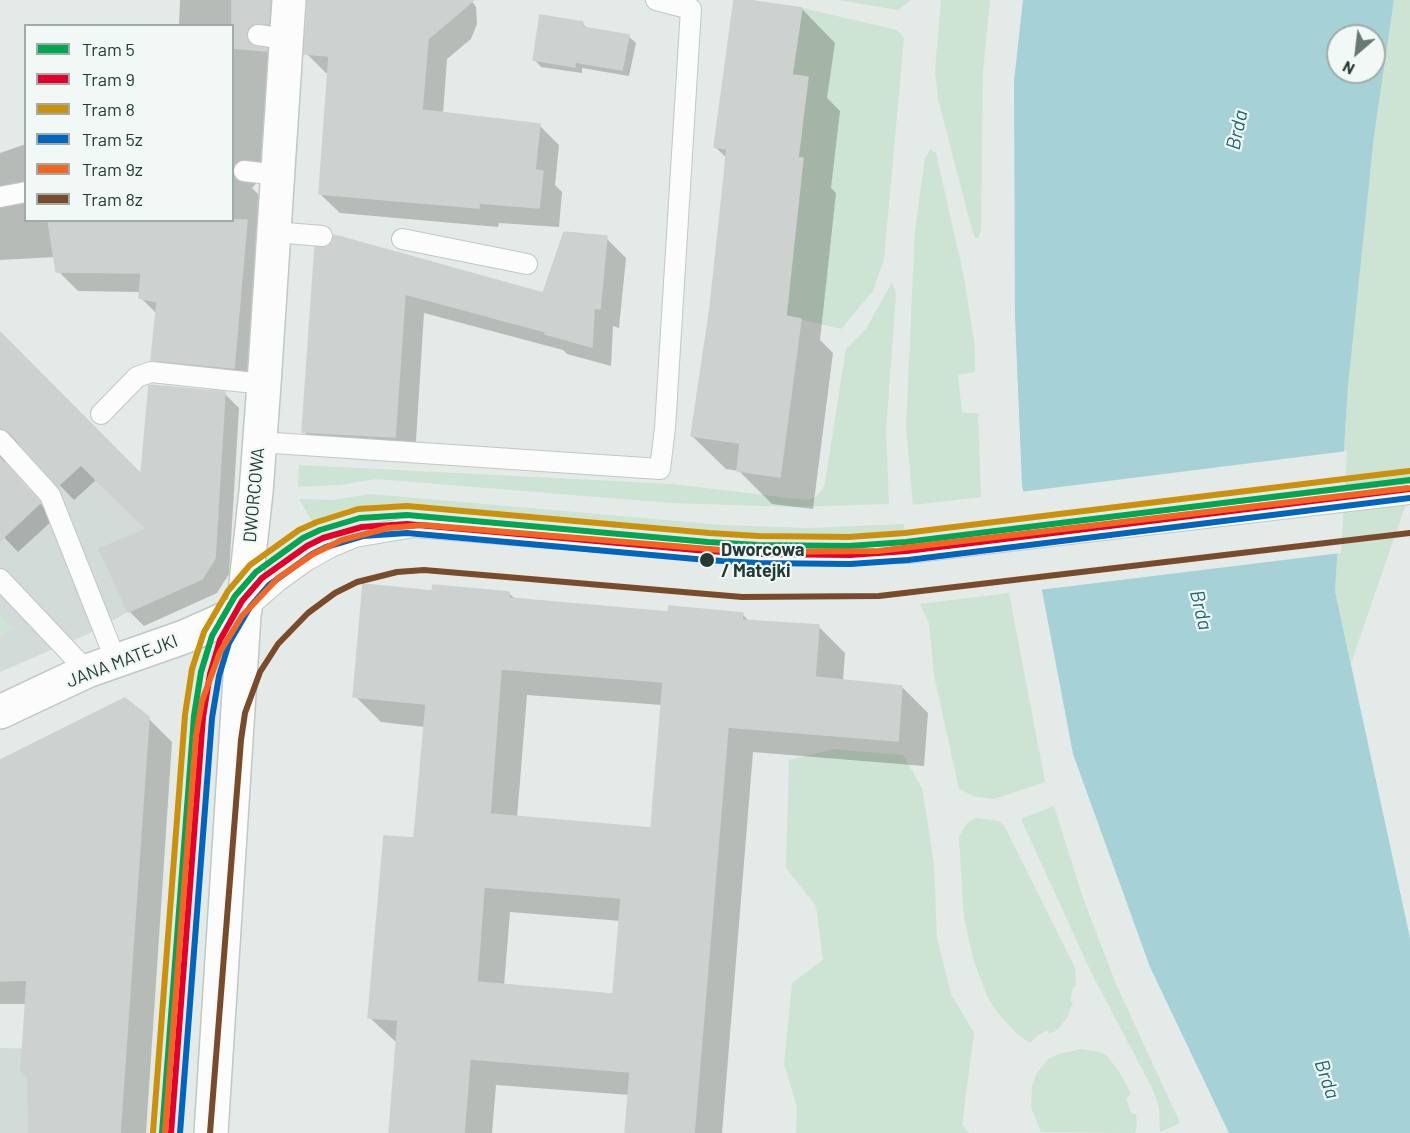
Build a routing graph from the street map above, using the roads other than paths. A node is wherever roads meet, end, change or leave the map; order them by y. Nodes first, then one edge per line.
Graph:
1 (289, 0) edge
2 (656, 0) edge
3 (244, 171) dead end
4 (278, 175) junction
5 (24, 192) edge
6 (0, 197) edge
7 (274, 232) junction
8 (322, 236) dead end
9 (402, 239) dead end
10 (527, 264) dead end
11 (264, 384) junction
12 (101, 414) dead end
13 (0, 440) edge
14 (259, 442) junction
15 (1410, 494) edge
16 (0, 579) edge
17 (245, 610) junction
18 (101, 666) junction
19 (0, 712) edge
20 (211, 1133) edge

1 - 4 street, DWORCOWA
2 - 14 lane
3 - 4 lane
4 - 7 street, DWORCOWA
5 - 6 lane
7 - 8 lane
7 - 11 street, DWORCOWA
9 - 10 lane
11 - 12 lane
11 - 14 street, DWORCOWA
13 - 18 lane
14 - 17 street, DWORCOWA
15 - 17 lane
16 - 18 lane
17 - 18 street, JANA MATEJKI
17 - 20 street, DWORCOWA
18 - 19 street, JANA MATEJKI

